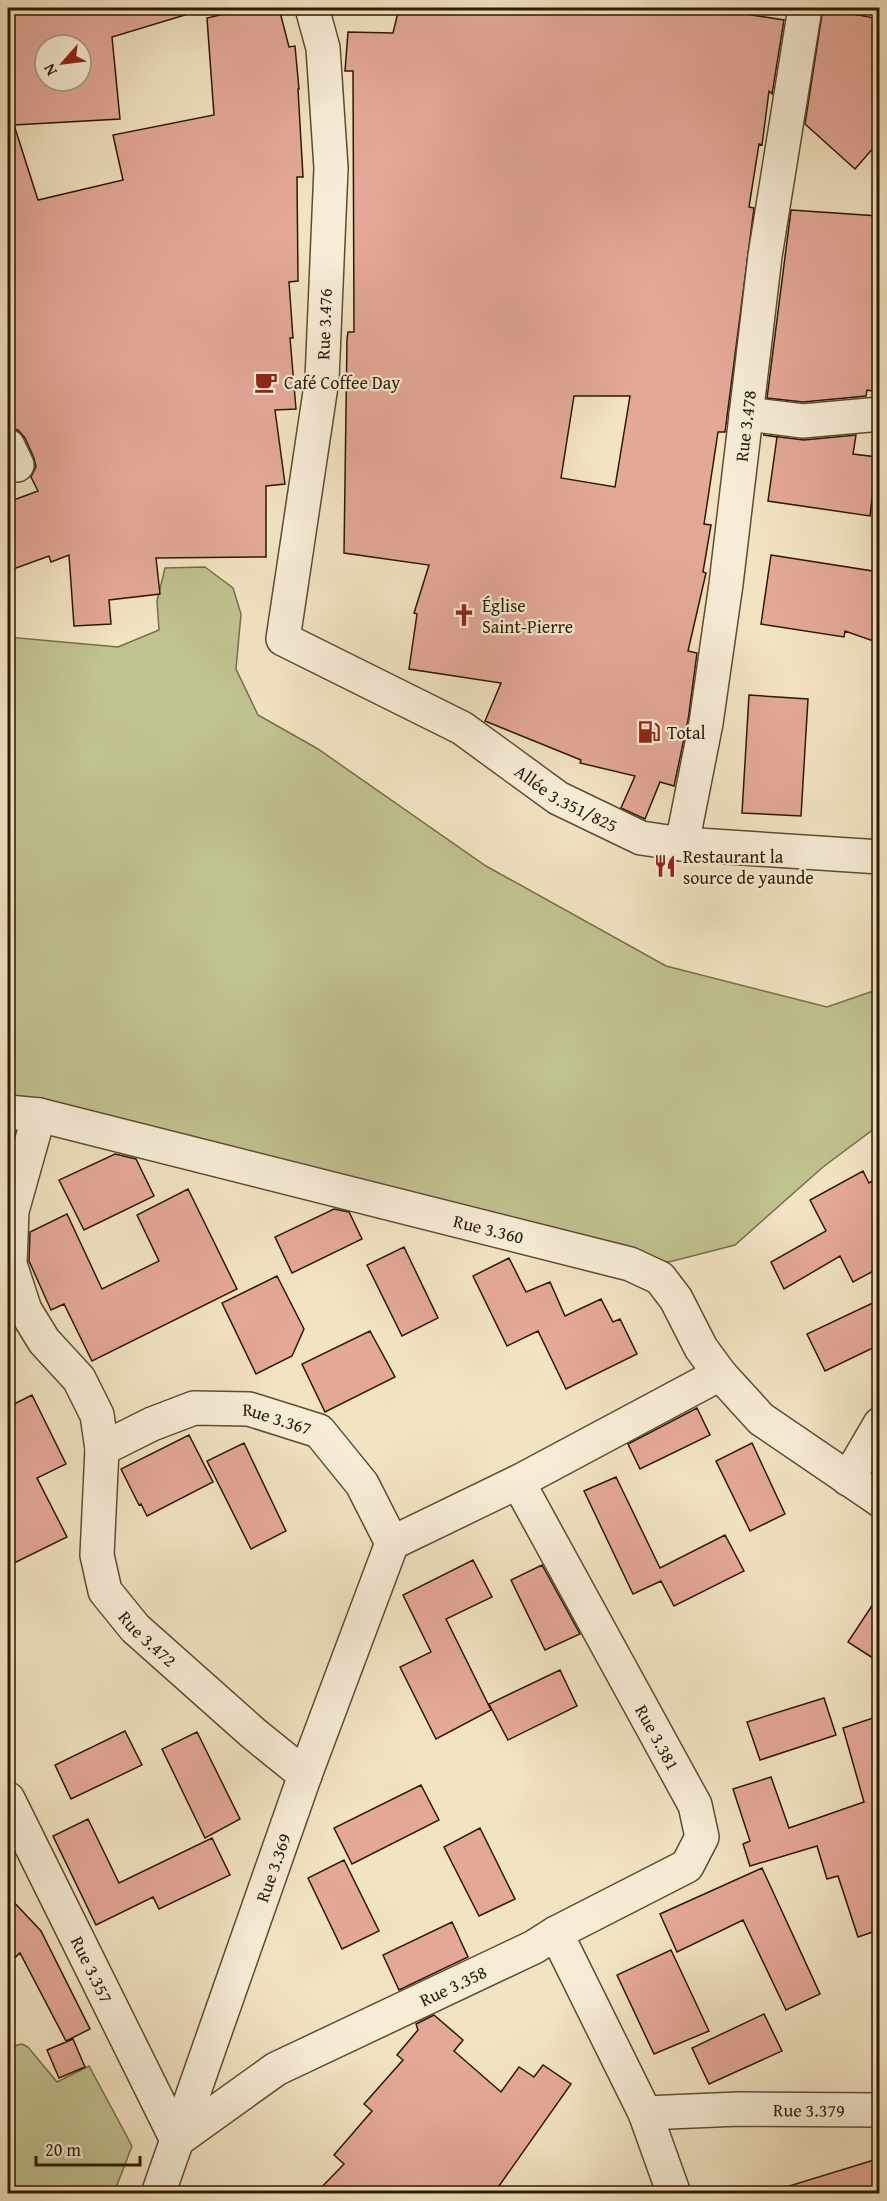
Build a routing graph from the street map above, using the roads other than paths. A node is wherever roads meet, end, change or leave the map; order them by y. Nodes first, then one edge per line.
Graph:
1 (312, 8) edge
2 (805, 8) edge
3 (746, 414) junction
4 (879, 414) edge
5 (283, 639) joint
6 (682, 844) junction
7 (879, 857) edge
8 (23, 1114) edge
9 (720, 1374) junction
10 (879, 1424) edge
11 (102, 1449) junction
12 (848, 1479) junction
13 (518, 1482) junction
14 (879, 1500) edge
15 (392, 1543) junction
16 (305, 1775) junction
17 (8, 1799) edge
18 (556, 1933) junction
19 (879, 2110) edge
20 (645, 2113) junction
21 (177, 2139) junction
22 (158, 2193) edge
23 (674, 2193) edge

1 - 5 street, Rue 3.476
2 - 3 street, Rue 3.478
3 - 4 street
3 - 6 street, Rue 3.478
5 - 6 street, Allée 3.351/825
6 - 7 street, Allée 3.351/825
8 - 9 street, Rue 3.360
8 - 11 street
9 - 12 street, Rue 3.360
9 - 13 street
10 - 12 street
11 - 15 street, Rue 3.367
11 - 16 street, Rue 3.472
12 - 14 street, Rue 3.360
13 - 15 street
13 - 18 street, Rue 3.381
15 - 16 street, Rue 3.369
16 - 21 street, Rue 3.369
17 - 21 street, Rue 3.357
18 - 20 street
18 - 21 street, Rue 3.358
19 - 20 street, Rue 3.379
20 - 23 street
21 - 22 street, Rue 3.369

